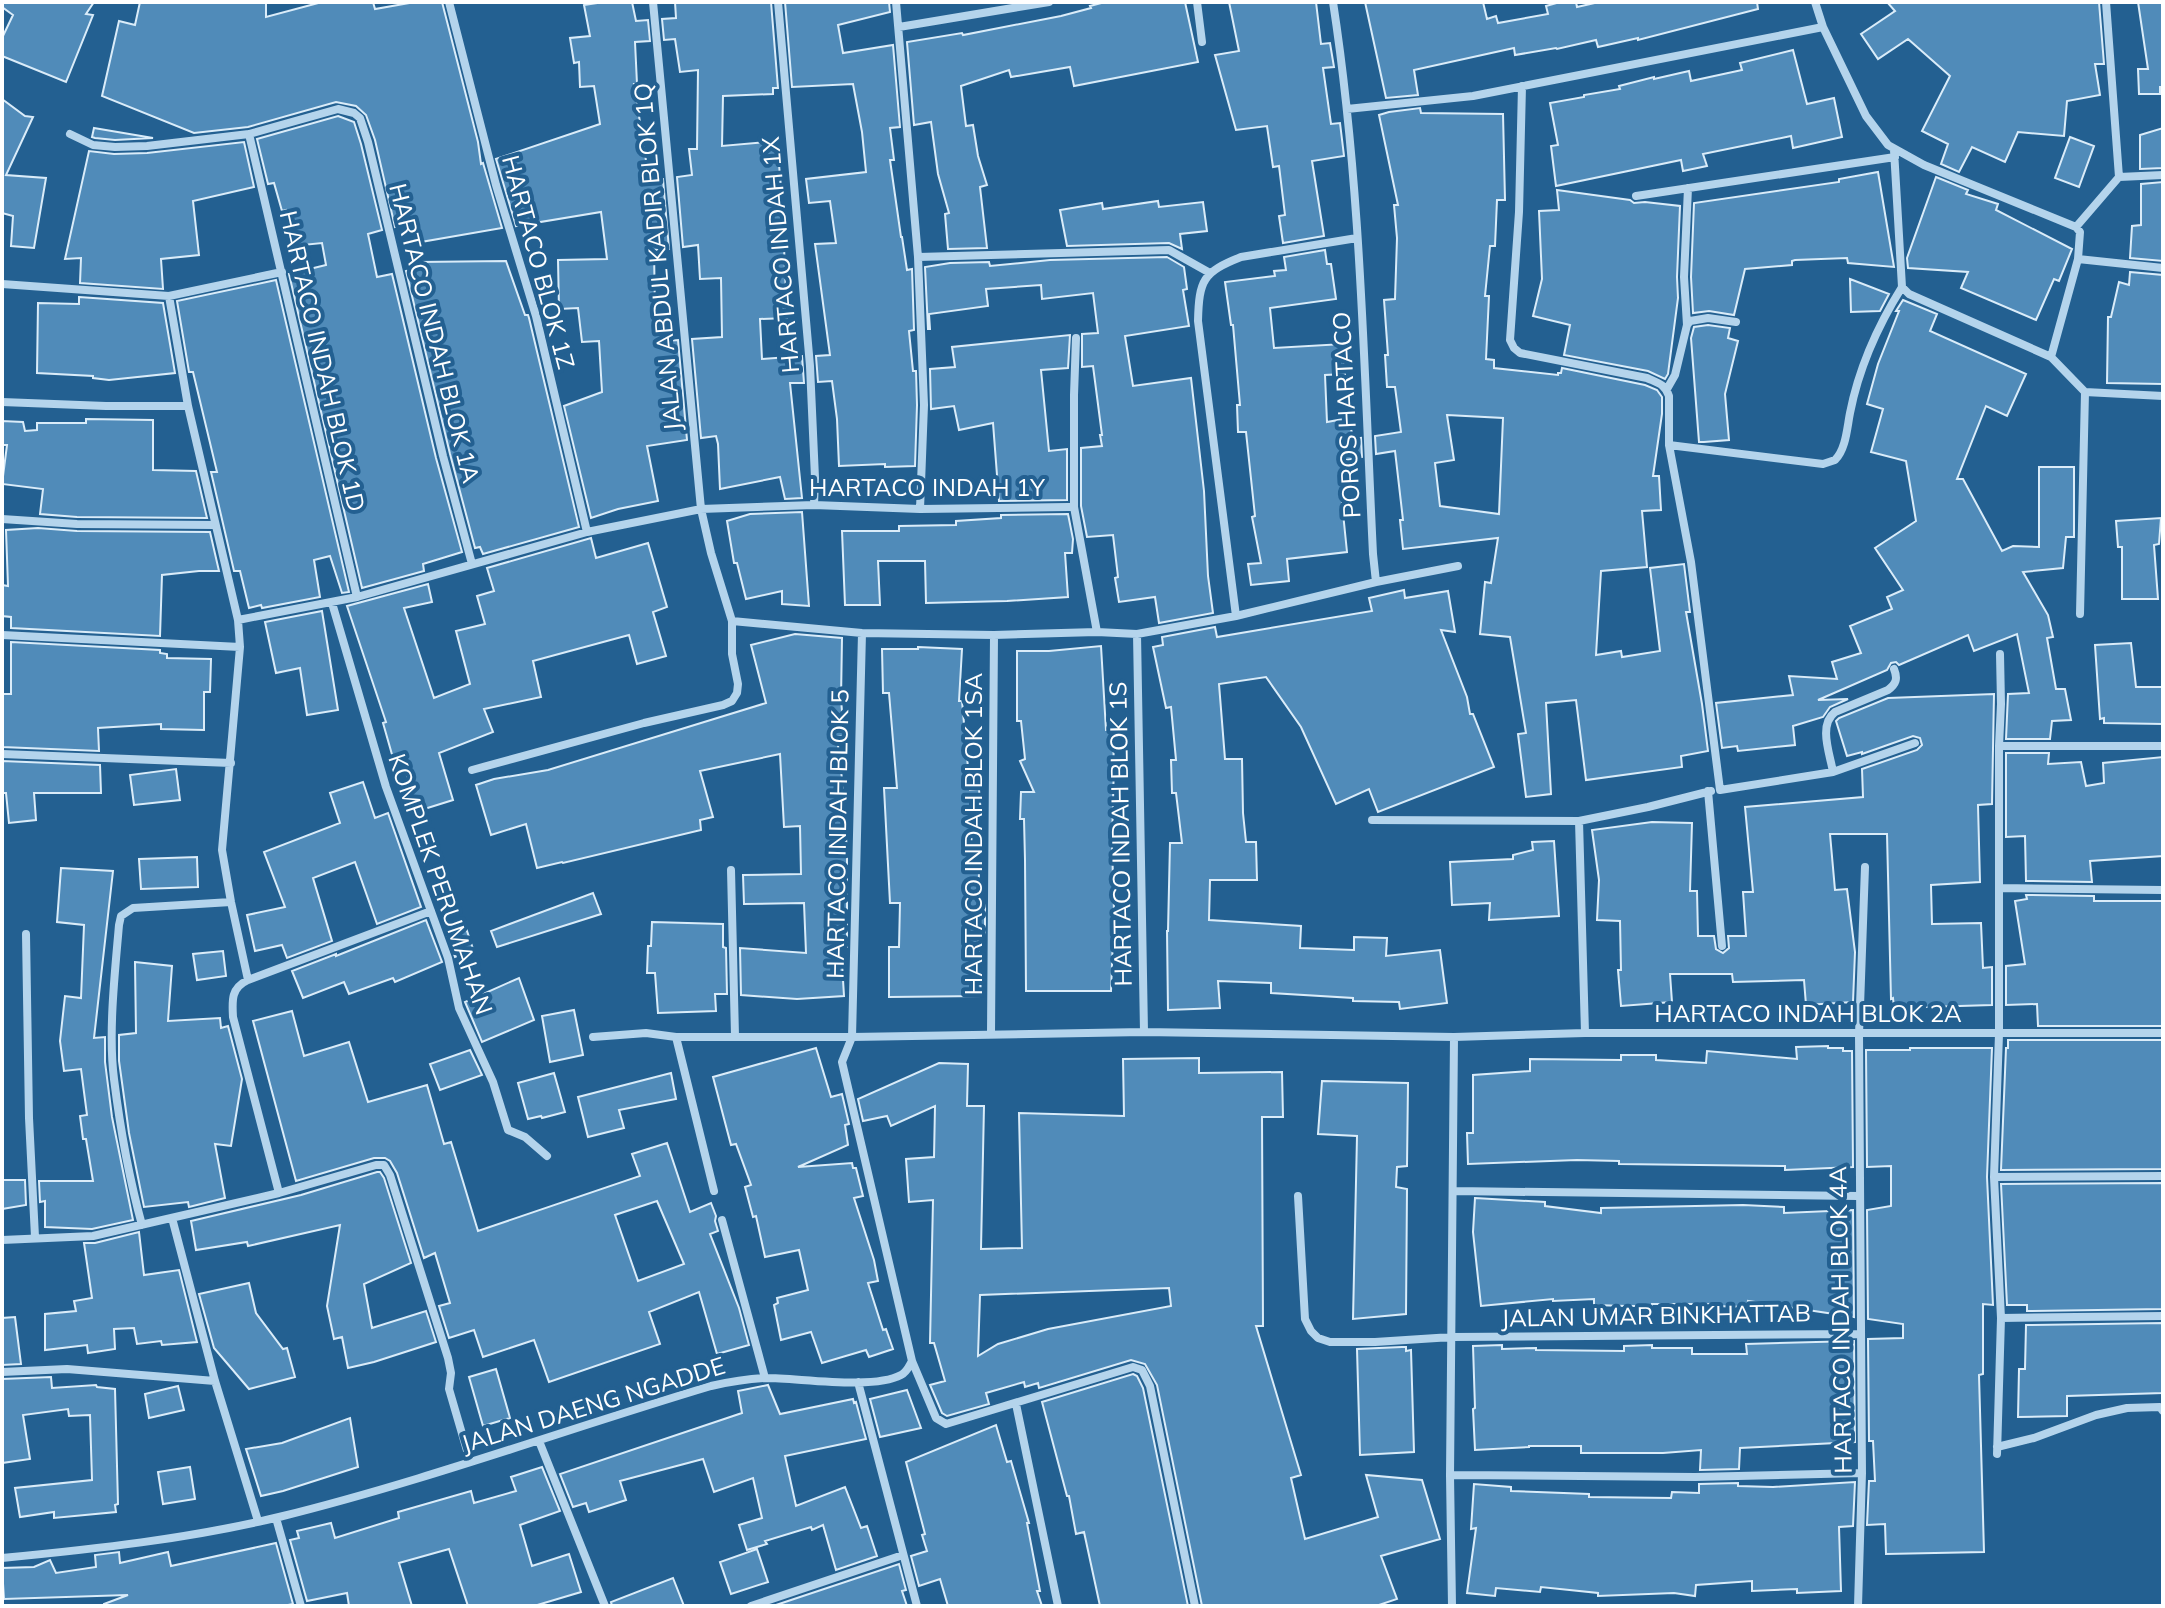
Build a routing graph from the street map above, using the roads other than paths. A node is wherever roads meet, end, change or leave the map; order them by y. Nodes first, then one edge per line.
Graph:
1 (449, 2) edge
2 (653, 2) edge
3 (778, 2) edge
4 (896, 2) edge
5 (1049, 2) edge
6 (1197, 2) edge
7 (1333, 2) edge
8 (1815, 2) edge
9 (2106, 2) edge
10 (899, 27) junction
11 (1823, 27) junction
12 (1202, 42) dead end
13 (1522, 86) junction
14 (1347, 109) junction
15 (70, 134) dead end
16 (249, 134) junction
17 (1894, 153) junction
18 (2163, 175) edge
19 (2119, 177) junction
20 (1688, 188) junction
21 (1636, 196) dead end
22 (2076, 227) junction
23 (1357, 238) junction
24 (918, 257) junction
25 (2078, 259) junction
26 (2163, 268) edge
27 (282, 272) junction
28 (1210, 273) junction
29 (2, 284) edge
30 (1902, 287) junction
31 (169, 296) junction
32 (1736, 322) dead end
33 (1687, 325) junction
34 (1076, 338) dead end
35 (2051, 357) junction
36 (1667, 389) junction
37 (2085, 392) junction
38 (2163, 396) edge
39 (2, 402) edge
40 (188, 406) junction
41 (1669, 445) junction
42 (814, 505) junction
43 (1074, 507) junction
44 (701, 509) junction
45 (920, 509) junction
46 (2, 519) edge
47 (215, 525) junction
48 (587, 532) junction
49 (472, 564) junction
50 (1458, 566) dead end
51 (1376, 582) junction
52 (357, 597) junction
53 (332, 603) junction
54 (2080, 614) dead end
55 (1236, 616) junction
56 (238, 620) junction
57 (732, 621) junction
58 (1097, 632) junction
59 (862, 633) junction
60 (1137, 634) junction
61 (2, 635) edge
62 (994, 635) junction
63 (240, 647) junction
64 (2000, 654) dead end
65 (1894, 669) dead end
66 (1915, 743) dead end
67 (1999, 746) junction
68 (2163, 746) edge
69 (2, 754) edge
70 (231, 763) junction
71 (472, 770) dead end
72 (1833, 772) junction
73 (1720, 790) junction
74 (1708, 791) junction
75 (1372, 820) dead end
76 (1579, 821) junction
77 (1865, 867) dead end
78 (731, 870) dead end
79 (1999, 888) junction
80 (2163, 890) edge
81 (231, 902) junction
82 (431, 911) junction
83 (26, 934) dead end
84 (1722, 946) dead end
85 (248, 980) junction
86 (1144, 1032) junction
87 (1585, 1033) junction
88 (2163, 1033) edge
89 (991, 1034) junction
90 (1859, 1034) junction
91 (1999, 1034) junction
92 (735, 1036) junction
93 (593, 1037) dead end
94 (676, 1037) junction
95 (852, 1037) junction
96 (1454, 1037) junction
97 (547, 1156) dead end
98 (2163, 1176) edge
99 (1994, 1177) junction
100 (714, 1191) dead end
101 (1454, 1191) junction
102 (279, 1193) junction
103 (1298, 1196) dead end
104 (1858, 1196) junction
105 (172, 1218) junction
106 (722, 1220) dead end
107 (142, 1225) junction
108 (35, 1237) junction
109 (2, 1240) edge
110 (2163, 1316) edge
111 (2001, 1318) junction
112 (1860, 1334) junction
113 (1452, 1337) junction
114 (912, 1361) junction
115 (2, 1372) edge
116 (765, 1378) junction
117 (215, 1381) junction
118 (858, 1382) junction
119 (1016, 1404) junction
120 (2163, 1411) edge
121 (539, 1441) junction
122 (470, 1461) junction
123 (1862, 1473) junction
124 (1450, 1475) junction
125 (276, 1518) junction
126 (258, 1521) junction
127 (903, 1555) junction
128 (2, 1558) edge
129 (301, 1606) edge
130 (605, 1606) edge
131 (751, 1606) edge
132 (917, 1606) edge
133 (1058, 1606) edge
134 (1195, 1606) edge
135 (1452, 1606) edge
136 (1858, 1606) edge

1 - 48 street, HARTACO BLOK 1Z
2 - 44 street, JALAN ABDUL KADIR BLOK 1Q
3 - 42 street, HARTACO INDAH 1X
4 - 10 street
5 - 10 street
6 - 12 street
7 - 14 street, POROS HARTACO
8 - 11 street
9 - 19 street
10 - 24 street
11 - 13 street
11 - 17 street
13 - 14 street
13 - 36 street
14 - 23 street, POROS HARTACO
15 - 16 street
16 - 27 street, HARTACO INDAH BLOK 1D
16 - 49 street, HARTACO INDAH BLOK 1A
17 - 20 street
17 - 22 street
17 - 30 street
18 - 19 street
19 - 22 street
20 - 21 street
20 - 33 street
22 - 25 street
23 - 28 street
23 - 51 street, POROS HARTACO
24 - 28 street
24 - 45 street
25 - 26 street
25 - 35 street
27 - 31 street
27 - 52 street, HARTACO INDAH BLOK 1D
28 - 55 street
29 - 31 street
30 - 35 street
30 - 41 street
31 - 40 street
32 - 33 street
33 - 36 street
34 - 43 street
35 - 37 street
36 - 41 street
37 - 38 street
37 - 54 street
39 - 40 street
40 - 47 street
41 - 73 street
42 - 44 street, HARTACO INDAH 1Y
42 - 45 street, HARTACO INDAH 1Y
43 - 45 street, HARTACO INDAH 1Y
43 - 58 street, HARTACO INDAH 1Y
44 - 48 street, HARTACO INDAH 1Y
44 - 57 street
46 - 47 street
47 - 56 street
48 - 49 street, HARTACO INDAH 1Y
49 - 52 street, HARTACO INDAH 1Y
50 - 51 street
51 - 55 street
52 - 53 street, HARTACO INDAH 1Y
53 - 56 street, HARTACO INDAH 1Y
53 - 82 street, KOMPLEK PERUMAHAN
55 - 60 street
56 - 63 street
57 - 59 street
57 - 71 street
58 - 60 street
58 - 62 street
59 - 62 street
59 - 95 street, HARTACO INDAH BLOK 5
60 - 86 street, HARTACO INDAH BLOK 1S
61 - 63 street
62 - 89 street, HARTACO INDAH BLOK 1SA
63 - 70 street
64 - 67 street
65 - 72 street
66 - 72 street
67 - 68 street
67 - 79 street
69 - 70 street
70 - 81 street
72 - 73 street
73 - 74 street
74 - 76 street
74 - 84 street
75 - 76 street
76 - 87 street
77 - 90 street, HARTACO INDAH BLOK 4A
78 - 92 street
79 - 80 street
79 - 91 street
81 - 85 street
81 - 107 street
82 - 85 street
82 - 97 street, KOMPLEK PERUMAHAN
83 - 108 street
85 - 102 street
86 - 89 street, HARTACO INDAH BLOK 2A
86 - 96 street, HARTACO INDAH BLOK 2A
87 - 90 street, HARTACO INDAH BLOK 2A
87 - 96 street, HARTACO INDAH BLOK 2A
88 - 91 street, HARTACO INDAH BLOK 2A
89 - 95 street, HARTACO INDAH BLOK 2A
90 - 91 street, HARTACO INDAH BLOK 2A
90 - 104 street, HARTACO INDAH BLOK 4A
91 - 99 street
92 - 94 street, HARTACO INDAH BLOK 2A
92 - 95 street, HARTACO INDAH BLOK 2A
93 - 94 street, HARTACO INDAH BLOK 2A
94 - 100 street
95 - 114 street
96 - 101 street
98 - 99 street
99 - 111 street
101 - 104 street
101 - 113 street
102 - 105 street
102 - 122 street
103 - 113 street, JALAN UMAR BINKHATTAB
104 - 112 street, HARTACO INDAH BLOK 4A
105 - 107 street
105 - 117 street
106 - 116 street
107 - 108 street
108 - 109 street
110 - 111 street
111 - 120 street
112 - 113 street, JALAN UMAR BINKHATTAB
112 - 123 street, HARTACO INDAH BLOK 4A
113 - 124 street
114 - 118 street, JALAN DAENG NGADDE
114 - 119 street
115 - 117 street
116 - 118 street, JALAN DAENG NGADDE
116 - 121 street, JALAN DAENG NGADDE
117 - 126 street
118 - 127 street
119 - 133 street
119 - 134 street
121 - 122 street, JALAN DAENG NGADDE
121 - 130 street
122 - 125 street, JALAN DAENG NGADDE
123 - 124 street
123 - 136 street, HARTACO INDAH BLOK 4A
124 - 135 street
125 - 126 street, JALAN DAENG NGADDE
125 - 129 street
126 - 128 street, JALAN DAENG NGADDE
127 - 131 street
127 - 132 street

